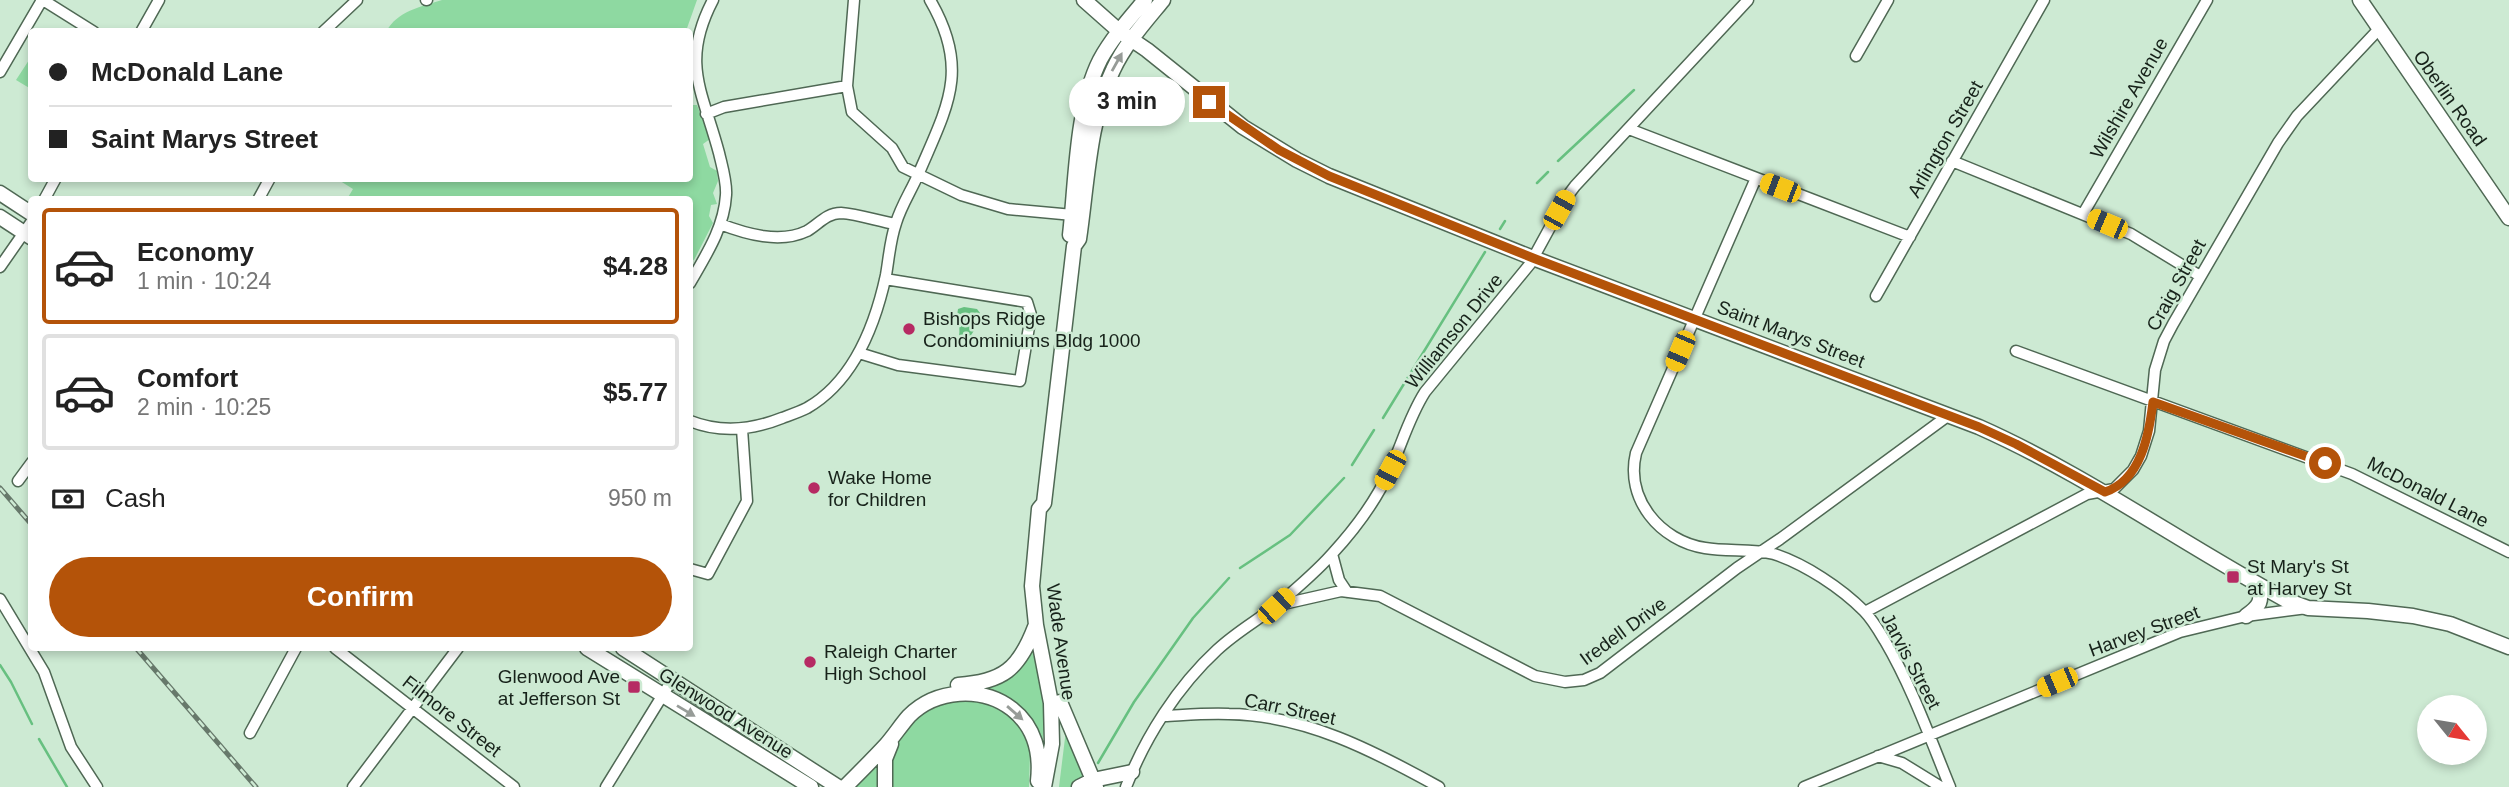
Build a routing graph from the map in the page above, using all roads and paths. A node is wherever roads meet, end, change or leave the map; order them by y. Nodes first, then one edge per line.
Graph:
1 (42, 0) edge
2 (159, 0) edge
3 (356, 0) edge
4 (713, 0) edge
5 (854, 0) edge
6 (930, 0) edge
7 (1084, 0) edge
8 (1145, 0) edge
9 (1163, 0) edge
10 (1748, 0) edge
11 (1888, 0) edge
12 (2044, 0) edge
13 (2207, 0) edge
14 (2360, 0) edge
15 (87, 28) edge
16 (143, 28) edge
17 (327, 28) edge
18 (2379, 29) junction
19 (1125, 35) junction
20 (1856, 56) dead end
21 (0, 72) edge
22 (847, 86) junction
23 (706, 114) junction
24 (1629, 129) junction
25 (1952, 161) junction
26 (918, 175) junction
27 (1756, 178) junction
28 (0, 193) edge
29 (28, 211) edge
30 (2083, 214) junction
31 (1073, 215) junction
32 (0, 217) edge
33 (2509, 218) edge
34 (720, 224) junction
35 (895, 225) junction
36 (28, 230) edge
37 (28, 231) edge
38 (1909, 237) junction
39 (1074, 246) junction
40 (1533, 258) junction
41 (0, 267) edge
42 (2200, 276) junction
43 (693, 277) edge
44 (885, 279) junction
45 (1876, 296) dead end
46 (1694, 318) junction
47 (2015, 351) dead end
48 (859, 353) junction
49 (2153, 402) junction
50 (1949, 415) junction
51 (693, 422) edge
52 (742, 429) junction
53 (28, 467) edge
54 (18, 481) dead end
55 (2105, 492) junction
56 (1044, 503) junction
57 (1761, 552) junction
58 (2509, 552) edge
59 (1332, 554) junction
60 (693, 570) edge
61 (2258, 585) junction
62 (1347, 592) junction
63 (0, 599) edge
64 (1276, 606) junction
65 (2308, 608) junction
66 (1865, 612) junction
67 (2246, 616) junction
68 (1036, 625) junction
69 (28, 644) edge
70 (2509, 647) edge
71 (32, 651) edge
72 (294, 651) edge
73 (339, 651) edge
74 (456, 651) edge
75 (592, 651) edge
76 (628, 651) edge
77 (671, 680) junction
78 (662, 696) junction
79 (1060, 702) junction
80 (414, 708) junction
81 (1164, 716) junction
82 (250, 733) dead end
83 (1929, 735) junction
84 (894, 736) junction
85 (1878, 756) junction
86 (1132, 772) junction
87 (1095, 783) edge
88 (97, 787) edge
89 (353, 787) edge
90 (514, 787) edge
91 (606, 787) edge
92 (811, 787) edge
93 (838, 787) edge
94 (885, 787) edge
95 (1037, 787) edge
96 (1044, 787) edge
97 (1054, 787) edge
98 (1079, 787) edge
99 (1126, 787) edge
100 (1440, 787) edge
101 (1804, 787) edge
102 (1941, 787) edge
103 (1950, 787) edge

1 - 15 street
1 - 21 street
2 - 16 street
3 - 17 street
4 - 23 street
5 - 22 street
6 - 26 street
7 - 19 main road, Saint Marys Street
8 - 19 main road, Wade Avenue
9 - 19 main road, Wade Avenue
10 - 24 street, Williamson Drive
11 - 20 street
12 - 25 street, Arlington Street
13 - 30 street, Wilshire Avenue
14 - 18 main road, Oberlin Road
18 - 33 main road, Oberlin Road
18 - 42 street, Craig Street
19 - 31 main road, Wade Avenue
39 -> 19 main road, Wade Avenue
19 - 40 main road, Saint Marys Street
22 - 23 street
22 - 26 street
23 - 34 street
24 - 27 street
24 - 40 street, Williamson Drive
25 - 30 street
25 - 38 street, Arlington Street
26 - 31 street
26 - 35 street
27 - 38 street
27 - 46 street, Jarvis Street
28 - 29 main road
30 - 42 street
31 - 39 main road, Wade Avenue
32 - 36 main road
34 - 35 street
34 - 43 street
35 - 44 street
37 - 41 street
38 - 45 street, Arlington Street
39 - 56 main road, Wade Avenue
40 - 46 main road, Saint Marys Street
40 - 59 street, Williamson Drive
42 - 49 street, Craig Street
44 - 48 street
44 - 48 street
46 - 50 main road, Saint Marys Street
46 - 57 street, Jarvis Street
47 - 49 street, McDonald Lane
48 - 52 street
49 - 55 street, Craig Street
49 - 58 street, McDonald Lane
50 - 55 main road, Saint Marys Street
50 - 57 street, Iredell Drive
51 - 52 street
52 - 60 street
53 - 54 street
55 - 61 main road, Saint Marys Street
55 - 66 street, Craig Street
56 - 68 main road, Wade Avenue
56 - 79 main road, Wade Avenue
57 - 62 street, Iredell Drive
57 - 66 street, Jarvis Street
59 - 62 street
59 - 64 street, Williamson Drive
61 - 65 main road, Saint Marys Street
61 - 67 main road
62 - 64 street, Iredell Drive
63 - 69 street
64 - 81 street, Williamson Drive
65 - 67 street, Harvey Street
65 - 70 main road, Saint Marys Street
66 - 83 street, Jarvis Street
67 - 83 street, Harvey Street
68 - 93 main road
68 - 96 main road, Wade Avenue
71 - 88 street
72 - 82 street
73 - 80 street, Filmore Street
74 - 80 street
75 - 78 main road, Glenwood Avenue
76 - 77 main road, Glenwood Avenue
77 - 78 street
77 - 93 main road, Glenwood Avenue
78 - 91 street
78 -> 92 main road, Glenwood Avenue
79 - 87 main road
79 - 97 main road, Wade Avenue
80 - 89 street
80 - 90 street, Filmore Street
81 - 86 street, Williamson Drive
81 - 100 street, Carr Street
83 - 85 street, Harvey Street
83 - 103 street, Jarvis Street
84 - 93 main road
84 - 94 main road
84 -> 95 main road
85 - 101 street, Harvey Street
85 - 102 street
86 - 87 main road
86 - 99 street, Williamson Drive
87 - 98 main road

